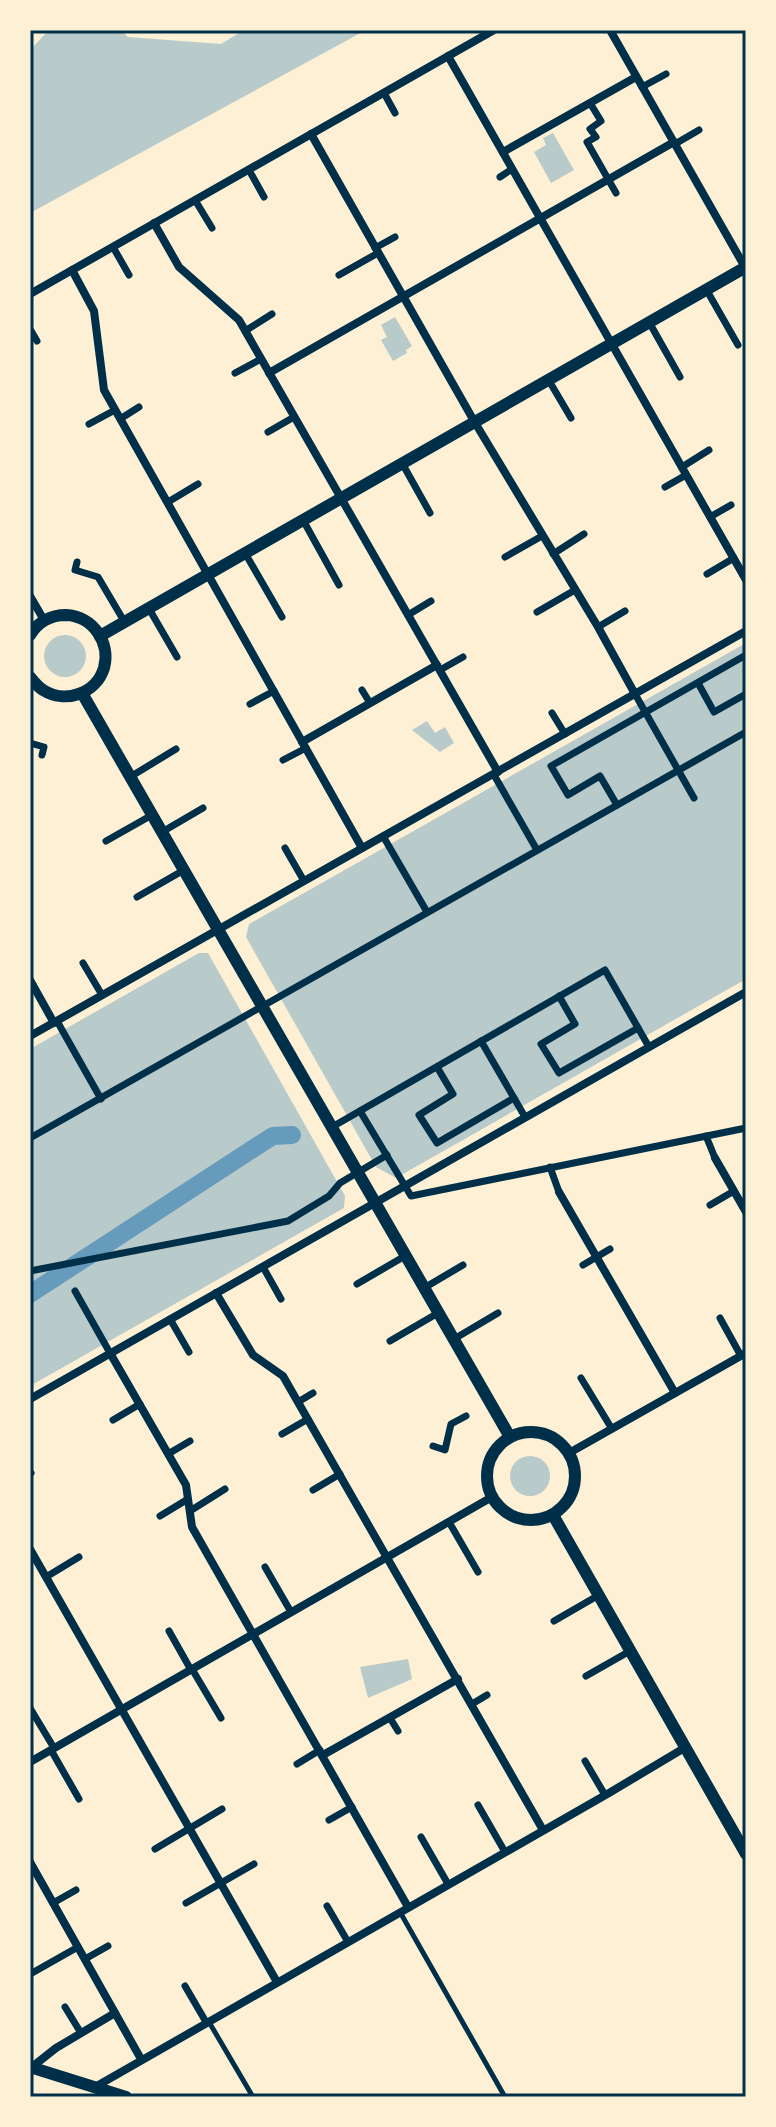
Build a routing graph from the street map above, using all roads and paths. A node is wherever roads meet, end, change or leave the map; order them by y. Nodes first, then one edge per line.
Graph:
1 (494, 30) edge
2 (610, 30) edge
3 (448, 56) junction
4 (666, 74) dead end
5 (636, 77) junction
6 (642, 87) junction
7 (384, 93) junction
8 (590, 103) junction
9 (395, 113) dead end
10 (699, 130) dead end
11 (311, 134) junction
12 (674, 143) junction
13 (503, 152) junction
14 (512, 169) junction
15 (249, 170) junction
16 (500, 177) dead end
17 (609, 180) junction
18 (616, 193) dead end
19 (264, 197) dead end
20 (195, 200) junction
21 (540, 219) junction
22 (154, 223) junction
23 (212, 228) dead end
24 (395, 237) dead end
25 (113, 247) junction
26 (377, 251) junction
27 (746, 268) edge
28 (72, 270) junction
29 (129, 275) dead end
30 (339, 275) dead end
31 (706, 289) junction
32 (30, 294) edge
33 (403, 297) junction
34 (272, 314) dead end
35 (649, 322) junction
36 (30, 329) edge
37 (245, 331) junction
38 (37, 341) dead end
39 (611, 343) junction
40 (738, 345) dead end
41 (261, 359) junction
42 (235, 373) dead end
43 (269, 373) junction
44 (680, 377) dead end
45 (548, 379) junction
46 (139, 407) dead end
47 (118, 414) junction
48 (294, 417) junction
49 (571, 418) dead end
50 (474, 421) junction
51 (89, 424) dead end
52 (268, 432) dead end
53 (709, 450) dead end
54 (401, 463) junction
55 (684, 471) junction
56 (198, 484) dead end
57 (665, 487) dead end
58 (341, 497) junction
59 (168, 502) junction
60 (731, 505) dead end
61 (430, 513) dead end
62 (710, 517) junction
63 (302, 519) junction
64 (584, 534) dead end
65 (542, 536) junction
66 (245, 552) junction
67 (553, 554) junction
68 (505, 557) dead end
69 (734, 558) junction
70 (77, 562) dead end
71 (208, 573) junction
72 (707, 574) dead end
73 (746, 580) edge
74 (339, 585) dead end
75 (575, 590) junction
76 (30, 596) edge
77 (431, 601) dead end
78 (148, 607) junction
79 (625, 611) dead end
80 (537, 612) dead end
81 (408, 615) junction
82 (282, 617) dead end
83 (44, 620) junction
84 (124, 621) junction
85 (598, 627) junction
86 (746, 631) edge
87 (30, 635) edge
88 (100, 636) junction
89 (746, 655) edge
90 (177, 657) dead end
91 (463, 657) dead end
92 (438, 668) junction
93 (30, 677) edge
94 (698, 683) junction
95 (362, 690) dead end
96 (274, 691) junction
97 (82, 693) junction
98 (635, 694) junction
99 (746, 694) edge
100 (370, 703) junction
101 (250, 704) dead end
102 (552, 713) dead end
103 (645, 713) junction
104 (746, 732) edge
105 (565, 734) junction
106 (30, 743) edge
107 (304, 745) junction
108 (176, 749) dead end
109 (42, 755) dead end
110 (283, 760) dead end
111 (678, 770) junction
112 (496, 774) junction
113 (130, 777) junction
114 (694, 798) dead end
115 (617, 805) junction
116 (203, 808) dead end
117 (152, 815) junction
118 (162, 832) junction
119 (383, 836) junction
120 (106, 841) dead end
121 (285, 848) dead end
122 (362, 848) junction
123 (537, 850) junction
124 (184, 870) junction
125 (304, 881) junction
126 (137, 897) dead end
127 (427, 912) junction
128 (218, 929) junction
129 (83, 963) dead end
130 (30, 980) edge
131 (746, 992) edge
132 (102, 995) junction
133 (559, 996) junction
134 (263, 1007) junction
135 (55, 1022) junction
136 (638, 1028) junction
137 (30, 1036) edge
138 (481, 1041) junction
139 (649, 1047) junction
140 (437, 1067) junction
141 (514, 1098) junction
142 (101, 1099) junction
143 (360, 1111) junction
144 (525, 1117) junction
145 (332, 1127) junction
146 (746, 1128) edge
147 (706, 1136) junction
148 (30, 1138) edge
149 (387, 1155) junction
150 (715, 1158) joint
151 (550, 1167) junction
152 (358, 1173) junction
153 (405, 1186) junction
154 (734, 1191) junction
155 (559, 1192) joint
156 (375, 1203) junction
157 (710, 1205) dead end
158 (746, 1212) edge
159 (610, 1249) dead end
160 (405, 1256) junction
161 (596, 1257) junction
162 (463, 1265) dead end
163 (583, 1265) dead end
164 (263, 1267) junction
165 (30, 1271) edge
166 (357, 1284) dead end
167 (424, 1288) junction
168 (75, 1291) dead end
169 (216, 1293) junction
170 (281, 1299) dead end
171 (438, 1313) junction
172 (498, 1313) dead end
173 (720, 1318) dead end
174 (170, 1319) junction
175 (454, 1339) junction
176 (390, 1341) dead end
177 (189, 1352) dead end
178 (110, 1353) junction
179 (744, 1355) edge
180 (581, 1378) dead end
181 (313, 1393) dead end
182 (675, 1393) junction
183 (30, 1399) edge
184 (298, 1402) junction
185 (140, 1404) junction
186 (466, 1416) dead end
187 (308, 1419) junction
188 (113, 1420) dead end
189 (612, 1429) junction
190 (282, 1434) dead end
191 (510, 1437) junction
192 (190, 1441) dead end
193 (433, 1446) dead end
194 (569, 1453) junction
195 (168, 1454) junction
196 (340, 1474) junction
197 (225, 1489) dead end
198 (313, 1490) dead end
199 (492, 1497) junction
200 (188, 1499) junction
201 (190, 1511) junction
202 (553, 1515) junction
203 (160, 1516) dead end
204 (449, 1522) junction
205 (30, 1549) edge
206 (79, 1557) dead end
207 (388, 1557) junction
208 (33, 1561) edge
209 (265, 1567) dead end
210 (478, 1572) dead end
211 (46, 1577) junction
212 (599, 1595) junction
213 (291, 1612) junction
214 (554, 1621) dead end
215 (169, 1631) dead end
216 (253, 1634) junction
217 (630, 1651) junction
218 (192, 1670) junction
219 (586, 1676) dead end
220 (458, 1679) junction
221 (487, 1695) dead end
222 (472, 1704) junction
223 (30, 1708) edge
224 (122, 1709) junction
225 (221, 1718) dead end
226 (390, 1718) junction
227 (398, 1731) dead end
228 (686, 1747) junction
229 (52, 1749) junction
230 (322, 1753) junction
231 (585, 1761) dead end
232 (30, 1762) edge
233 (297, 1764) dead end
234 (605, 1795) junction
235 (79, 1799) dead end
236 (478, 1805) dead end
237 (352, 1807) junction
238 (222, 1809) dead end
239 (329, 1820) dead end
240 (189, 1828) junction
241 (543, 1830) junction
242 (421, 1837) dead end
243 (155, 1849) dead end
244 (505, 1852) junction
245 (746, 1854) edge
246 (30, 1862) edge
247 (254, 1864) dead end
248 (221, 1884) junction
249 (448, 1884) junction
250 (76, 1890) dead end
251 (53, 1903) junction
252 (186, 1903) dead end
253 (327, 1906) dead end
254 (408, 1907) junction
255 (400, 1912) junction
256 (348, 1942) junction
257 (108, 1946) dead end
258 (78, 1947) junction
259 (85, 1959) junction
260 (32, 1973) dead end
261 (277, 1982) junction
262 (185, 1986) dead end
263 (65, 2007) dead end
264 (115, 2013) junction
265 (207, 2022) junction
266 (81, 2033) junction
267 (141, 2059) junction
268 (31, 2067) edge
269 (95, 2087) junction
270 (126, 2097) edge
271 (253, 2097) edge
272 (505, 2097) edge

1 - 3 street
2 - 5 street
3 - 7 street
3 - 13 street
4 - 6 street
5 - 6 street
5 - 8 street
6 - 12 street
7 - 9 street
7 - 11 street
8 - 13 street
8 - 17 street
10 - 12 street
11 - 15 street
11 - 26 street
12 - 17 street
12 - 27 street
13 - 14 street
14 - 16 street
14 - 21 street
15 - 19 street
15 - 20 street
17 - 18 street
17 - 21 street
20 - 22 street
20 - 23 street
21 - 33 street
21 - 39 street
22 - 25 street
22 - 37 street
24 - 26 street
25 - 28 street
25 - 29 street
26 - 30 street
26 - 33 street
27 - 31 street
28 - 32 street
28 - 47 street
31 - 35 street
31 - 40 street
33 - 43 street
33 - 50 street
34 - 37 street
35 - 39 street
35 - 44 street
36 - 38 street
37 - 41 street
39 - 45 street
39 - 55 street
41 - 42 street
41 - 43 street
43 - 48 street
45 - 49 street
45 - 50 street
46 - 47 street
47 - 51 street
47 - 59 street
48 - 52 street
48 - 58 street
50 - 54 street
50 - 65 street
53 - 55 street
54 - 58 street
54 - 61 street
55 - 57 street
55 - 62 street
56 - 59 street
58 - 63 street
58 - 81 street
59 - 71 street
60 - 62 street
62 - 69 street
63 - 66 street
63 - 74 street
64 - 67 street
65 - 67 street
65 - 68 street
66 - 71 street
66 - 82 street
67 - 75 street
69 - 72 street
69 - 73 street
70 - 84 street
71 - 78 street
71 - 96 street
75 - 80 street
75 - 85 street
76 - 83 street
77 - 81 street
78 - 84 street
78 - 90 street
79 - 85 street
81 - 92 street
83 - 87 street
83 - 88 street
84 - 88 street
85 - 98 street
86 - 98 street
88 - 97 street
89 - 94 street
91 - 92 street
92 - 100 street
92 - 112 street
93 - 97 street
94 - 99 street
94 - 103 street
95 - 100 street
96 - 101 street
96 - 107 street
97 - 113 street
98 - 103 street
98 - 105 street
100 - 107 street
102 - 105 street
103 - 111 street
103 - 115 street
104 - 111 street
105 - 112 street
106 - 109 street
107 - 110 street
107 - 122 street
108 - 113 street
111 - 114 street
111 - 115 street
112 - 119 street
112 - 123 street
113 - 117 street
115 - 123 street
116 - 118 street
117 - 118 street
117 - 120 street
118 - 124 street
119 - 122 street
119 - 127 street
121 - 125 street
122 - 125 street
123 - 127 street
124 - 126 street
124 - 128 street
125 - 128 street
127 - 134 street
128 - 132 street
128 - 134 street
129 - 132 street
130 - 135 street
131 - 139 street
132 - 135 street
133 - 136 street
133 - 136 street
133 - 138 street
134 - 142 street
134 - 145 street
135 - 137 street
135 - 142 street
136 - 139 street
138 - 140 street
138 - 141 street
139 - 144 street
140 - 141 street
140 - 143 street
141 - 144 street
142 - 148 street
143 - 145 street
143 - 149 street
144 - 153 street
145 - 152 street
146 - 147 street
147 - 150 street
147 - 151 street
149 - 152 street
149 - 153 street
150 - 154 street
151 - 153 street
151 - 155 street
152 - 156 street
152 - 165 street
153 - 156 street
154 - 157 street
154 - 158 street
155 - 161 street
156 - 160 street
156 - 164 street
159 - 161 street
160 - 166 street
160 - 167 street
161 - 163 street
161 - 182 street
162 - 167 street
164 - 169 street
164 - 170 street
167 - 171 street
168 - 178 street
169 - 174 street
169 - 184 street
171 - 175 street
171 - 176 street
172 - 175 street
173 - 179 street
174 - 177 street
174 - 178 street
175 - 191 street
178 - 183 street
178 - 185 street
179 - 182 street
180 - 189 street
181 - 184 street
182 - 189 street
184 - 187 street
185 - 188 street
185 - 195 street
186 - 193 street
187 - 190 street
187 - 196 street
189 - 194 street
191 - 194 street
191 - 199 street
192 - 195 street
194 - 202 street
195 - 200 street
196 - 198 street
196 - 207 street
197 - 201 street
199 - 202 street
199 - 204 street
200 - 201 street
200 - 203 street
201 - 216 street
202 - 212 street
204 - 207 street
204 - 210 street
205 - 208 street
206 - 211 street
207 - 213 street
207 - 220 street
208 - 211 street
209 - 213 street
211 - 224 street
212 - 214 street
212 - 217 street
213 - 216 street
215 - 218 street
216 - 218 street
216 - 230 street
217 - 219 street
217 - 228 street
218 - 224 street
218 - 225 street
220 - 222 street
220 - 226 street
221 - 222 street
222 - 241 street
223 - 229 street
224 - 229 street
224 - 240 street
226 - 227 street
226 - 230 street
228 - 234 street
228 - 245 street
229 - 232 street
229 - 235 street
230 - 233 street
230 - 237 street
231 - 234 street
234 - 241 street
236 - 244 street
237 - 239 street
237 - 254 street
238 - 240 street
240 - 243 street
240 - 248 street
241 - 244 street
242 - 249 street
244 - 249 street
246 - 251 street
247 - 248 street
248 - 252 street
248 - 261 street
249 - 254 street
250 - 251 street
251 - 258 street
253 - 256 street
254 - 255 street
255 - 256 street
255 - 272 lane
256 - 261 street
257 - 259 street
258 - 259 street
258 - 260 street
259 - 264 street
261 - 265 street
262 - 265 street
263 - 266 street
264 - 266 street
264 - 267 street
265 - 267 street
265 - 271 lane
266 - 268 street
267 - 269 street
268 - 269 street
269 - 270 street

